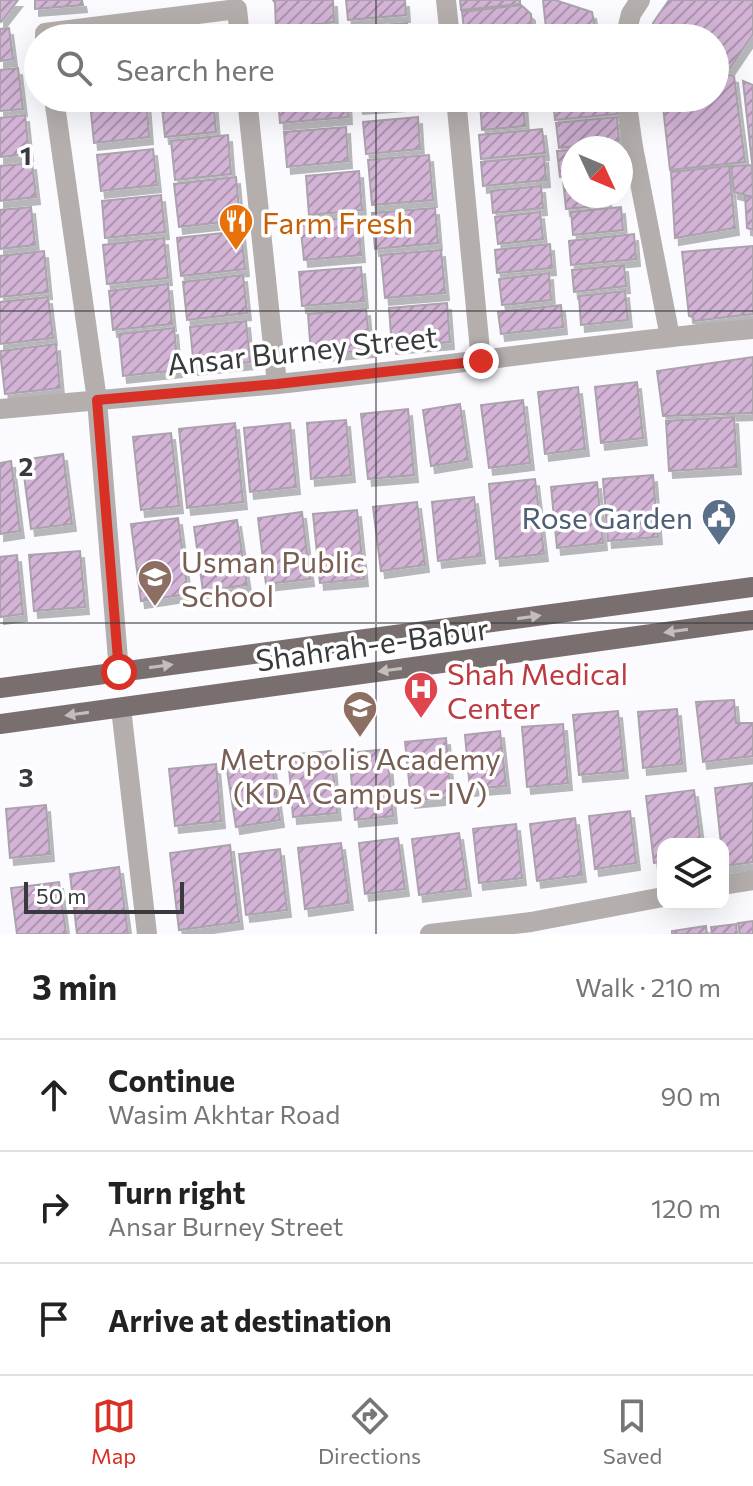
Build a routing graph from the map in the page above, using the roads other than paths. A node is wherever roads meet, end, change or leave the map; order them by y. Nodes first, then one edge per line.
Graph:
1 (446, 0) edge
2 (640, 0) edge
3 (117, 24) edge
4 (239, 24) edge
5 (449, 24) edge
6 (628, 24) edge
7 (56, 112) edge
8 (248, 112) edge
9 (457, 112) edge
10 (628, 112) edge
11 (753, 329) edge
12 (670, 337) junction
13 (481, 361) junction
14 (277, 384) junction
15 (97, 400) junction
16 (0, 409) edge
17 (753, 587) edge
18 (753, 620) edge
19 (119, 672) junction
20 (38, 683) junction
21 (0, 688) edge
22 (121, 708) junction
23 (40, 719) junction
24 (0, 724) edge
25 (753, 880) edge
26 (729, 884) edge
27 (657, 898) edge
28 (532, 928) edge
29 (147, 934) edge
30 (430, 934) edge

1 - 5 street
2 - 6 street
3 - 4 street
7 - 15 street
8 - 14 street
9 - 13 street
10 - 12 street
11 - 12 street, Ansar Burney Street
12 - 13 street, Ansar Burney Street
13 - 14 street, Ansar Burney Street
14 - 15 street, Ansar Burney Street
15 - 16 street, Ansar Burney Street
15 - 19 street
19 -> 17 main road, Shahrah-e-Babur
18 -> 22 main road, Shahrah-e-Babur
19 - 20 main road, Shahrah-e-Babur
20 - 21 main road, Shahrah-e-Babur
20 - 23 main road
22 -> 23 main road, Shahrah-e-Babur
22 - 29 street
23 - 24 main road, Shahrah-e-Babur
25 - 26 street
27 - 28 street
28 - 30 street

